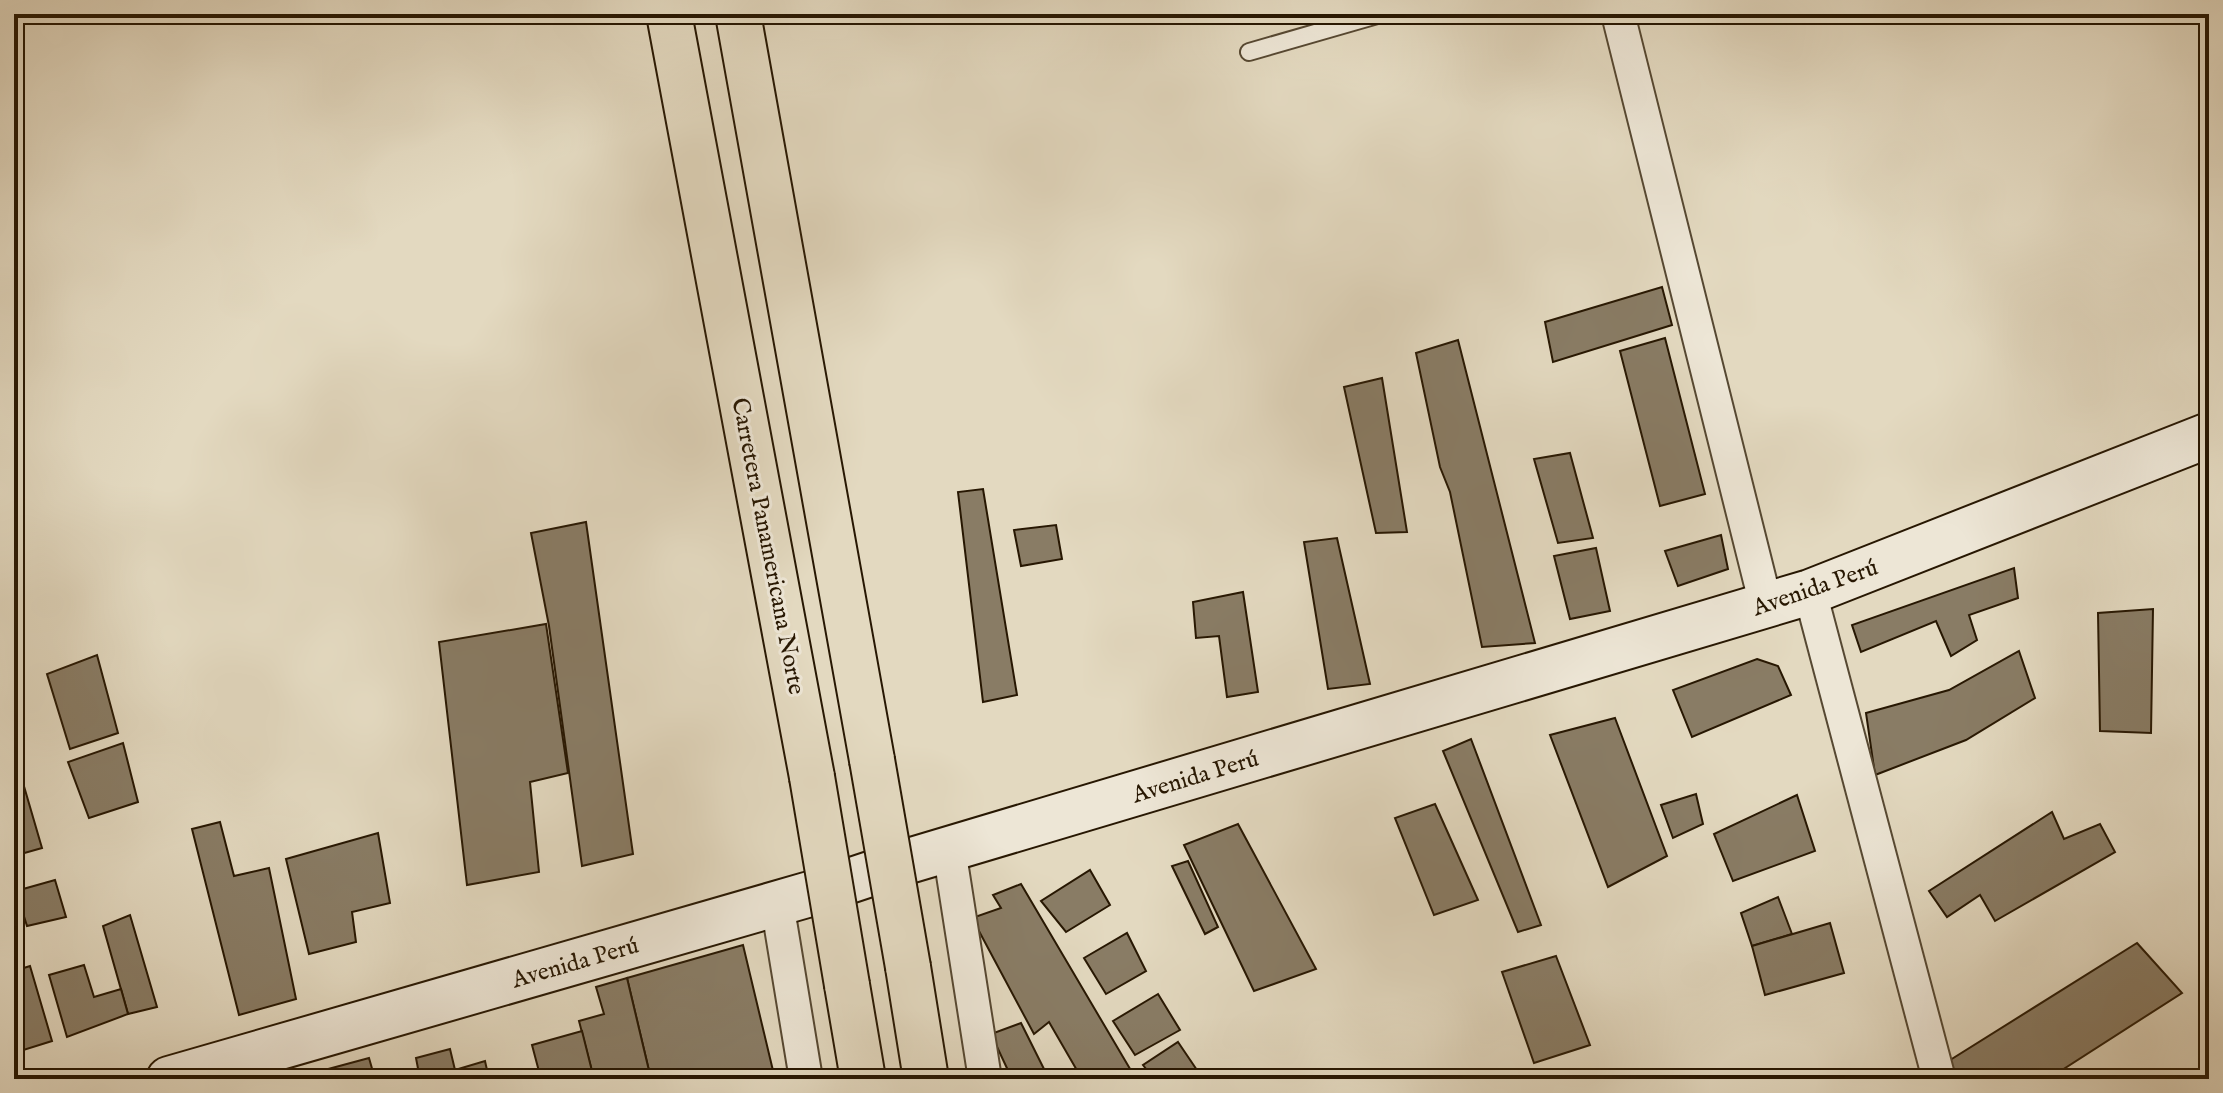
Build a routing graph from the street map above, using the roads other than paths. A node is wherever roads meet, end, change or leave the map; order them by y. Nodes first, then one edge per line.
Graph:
1 (669, 14) edge
2 (738, 14) edge
3 (1381, 14) edge
4 (1618, 14) edge
5 (1249, 52) dead end
6 (2209, 435) edge
7 (1810, 592) junction
8 (1766, 605) junction
9 (949, 849) junction
10 (777, 903) junction
11 (169, 1079) edge
12 (806, 1079) edge
13 (863, 1079) edge
14 (926, 1079) edge
15 (985, 1079) edge
16 (1939, 1079) edge

1 - 13 highway, Carretera Panamericana Norte, bridge
2 - 14 highway, bridge
3 - 5 lane
4 - 8 street
6 - 7 main road, Avenida Perú
7 - 8 main road, Avenida Perú
7 - 16 street
8 - 9 main road, Avenida Perú
9 - 10 main road, Avenida Perú
9 - 15 street
10 - 11 main road, Avenida Perú
10 - 12 street

